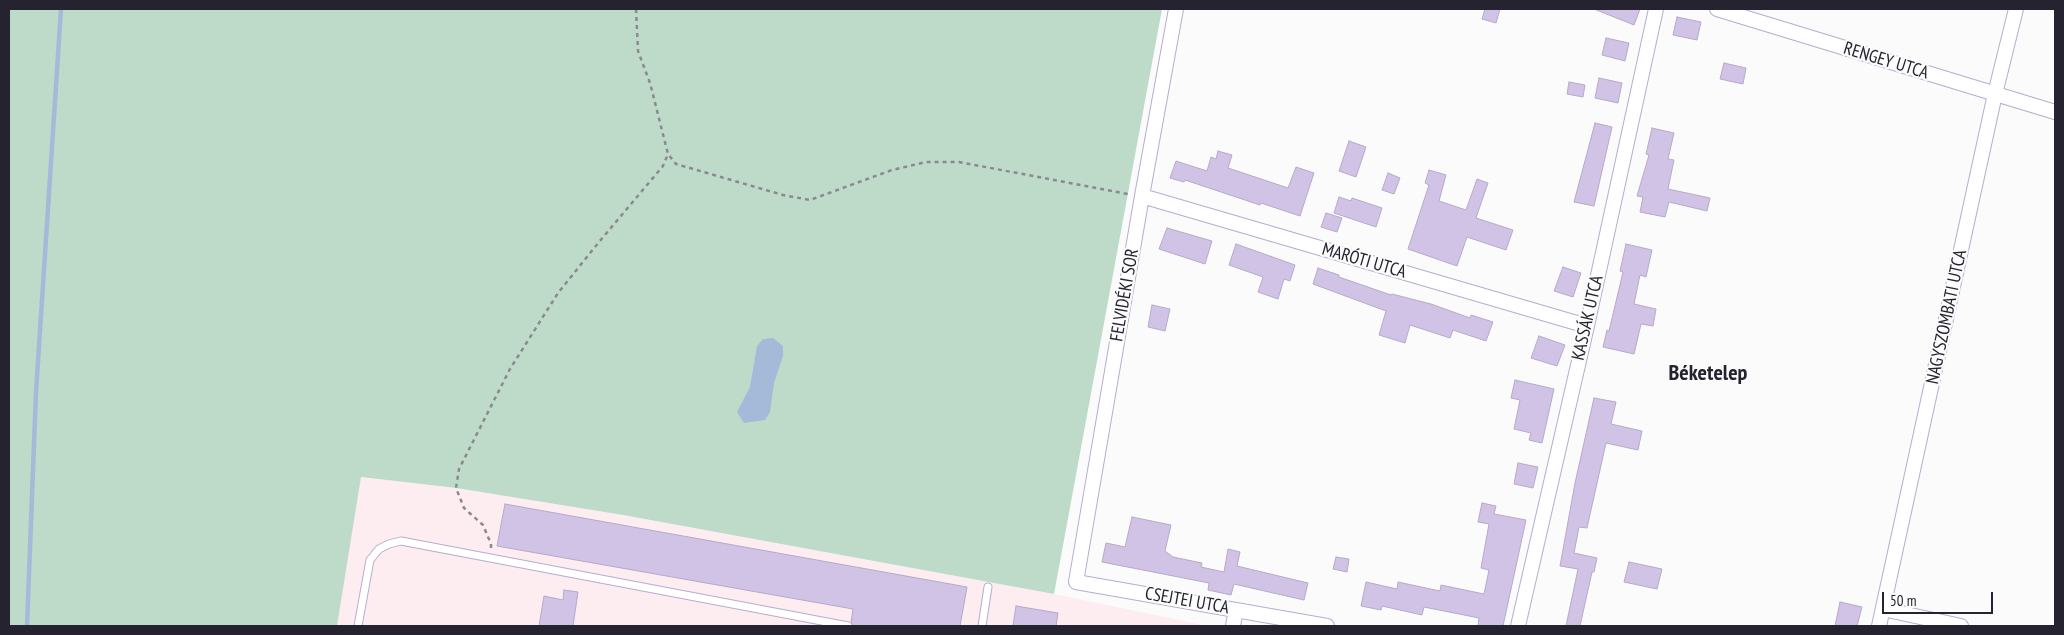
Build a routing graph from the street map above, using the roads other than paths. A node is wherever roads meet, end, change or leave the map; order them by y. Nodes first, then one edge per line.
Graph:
1 (1176, 9) edge
2 (1656, 9) edge
3 (1718, 9) edge
4 (2016, 9) edge
5 (1995, 94) junction
6 (2055, 112) edge
7 (1142, 196) junction
8 (1587, 326) junction
9 (1076, 582) joint
10 (988, 587) dead end
11 (1883, 608) junction
12 (1236, 610) junction
13 (358, 626) edge
14 (848, 626) edge
15 (982, 626) edge
16 (1233, 626) edge
17 (1327, 626) edge
18 (1518, 626) edge
19 (1879, 626) edge
20 (1961, 626) edge

1 - 7 street, FELVIDÉKI SOR
2 - 8 street, KASSÁK UTCA
3 - 5 street, RENGEY UTCA
4 - 5 street, NAGYSZOMBATI UTCA
5 - 6 street, RENGEY UTCA
5 - 11 street, NAGYSZOMBATI UTCA
7 - 8 street, MARÓTI UTCA
7 - 9 street, FELVIDÉKI SOR
8 - 18 street, KASSÁK UTCA
9 - 12 street, CSEJTEI UTCA
10 - 15 lane
11 - 19 street, NAGYSZOMBATI UTCA
11 - 20 street
12 - 16 street
12 - 17 street, CSEJTEI UTCA
13 - 14 lane

